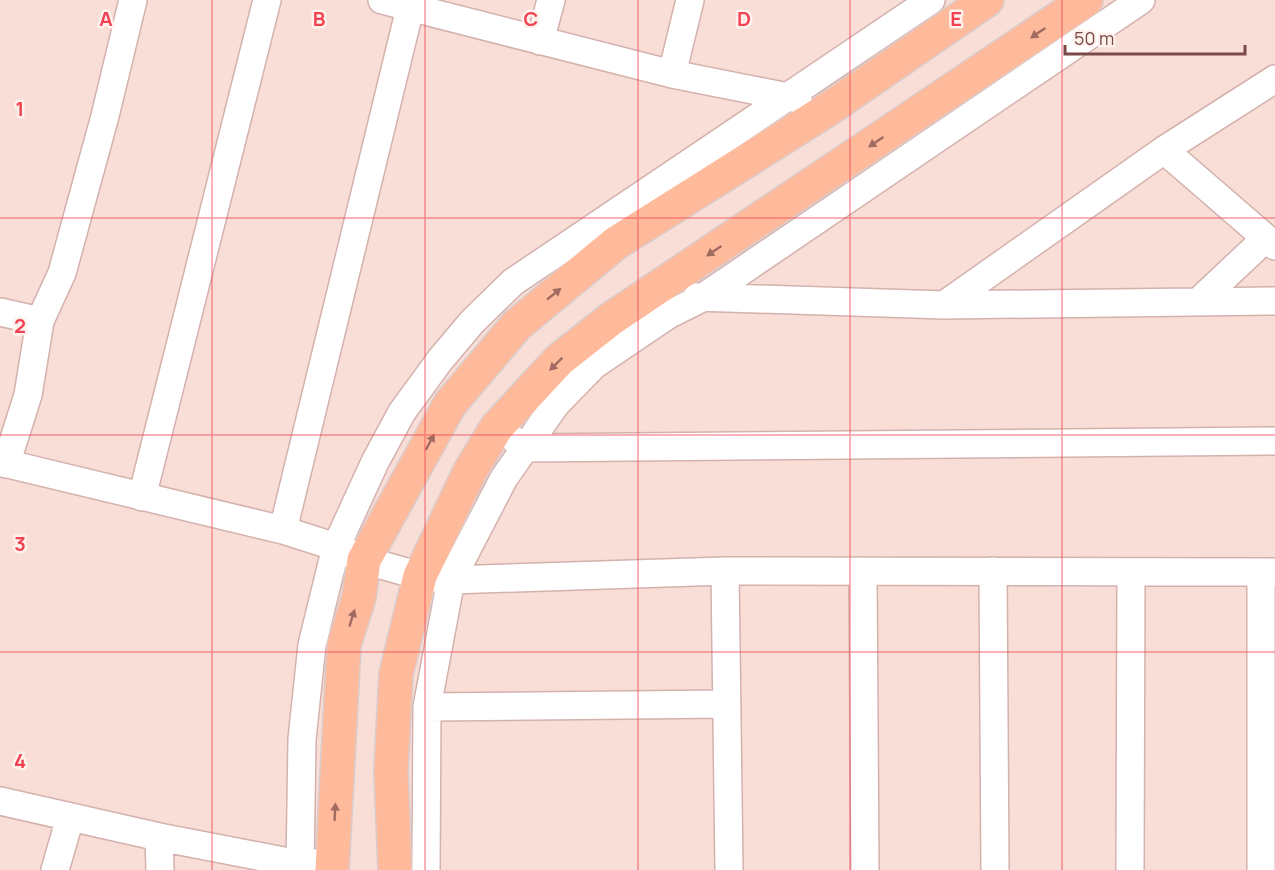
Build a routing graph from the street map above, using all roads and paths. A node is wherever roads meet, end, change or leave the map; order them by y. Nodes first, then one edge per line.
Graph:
1 (133, 0) edge
2 (267, 0) edge
3 (382, 0) edge
4 (551, 0) edge
5 (690, 0) edge
6 (931, 0) edge
7 (987, 0) edge
8 (1086, 0) edge
9 (1141, 0) edge
10 (411, 4) edge
11 (540, 41) junction
12 (672, 74) junction
13 (1275, 79) edge
14 (789, 97) junction
15 (830, 108) junction
16 (1164, 150) junction
17 (1270, 243) edge
18 (656, 290) junction
19 (702, 298) junction
20 (1198, 302) junction
21 (1275, 302) edge
22 (944, 305) junction
23 (0, 312) edge
24 (40, 321) junction
25 (497, 427) junction
26 (1275, 441) edge
27 (526, 447) junction
28 (3, 463) edge
29 (142, 497) junction
30 (283, 530) junction
31 (350, 554) junction
32 (725, 571) junction
33 (863, 571) junction
34 (993, 571) junction
35 (1268, 572) edge
36 (1131, 573) junction
37 (435, 578) junction
38 (727, 704) junction
39 (427, 707) junction
40 (0, 801) edge
41 (70, 818) junction
42 (159, 837) junction
43 (332, 866) edge
44 (299, 867) edge
45 (55, 870) edge
46 (160, 870) edge
47 (395, 870) edge
48 (426, 870) edge
49 (729, 870) edge
50 (865, 870) edge
51 (995, 870) edge
52 (1130, 870) edge
53 (1261, 870) edge

1 - 24 street
2 - 29 street
3 - 10 street
4 - 11 street
5 - 12 street
6 - 14 street
7 - 15 main road
8 -> 18 main road
9 - 19 street
10 - 11 street
10 - 30 street
11 - 12 street
12 - 14 street
13 - 16 street
14 - 15 street
14 - 31 street
31 -> 15 main road
16 - 17 street
16 - 22 street
17 - 20 street
18 - 19 street
18 -> 25 main road
19 - 22 street
19 - 27 street
20 - 21 street
20 - 22 street
23 - 24 street
24 - 28 street
25 - 27 street
25 - 37 main road
26 - 27 street
27 - 37 street
28 - 29 street
29 - 30 street
30 - 31 street
31 - 37 street
43 -> 31 main road
31 - 44 street
32 - 33 street
32 - 37 street
32 - 38 street
33 - 34 street
33 - 50 street
34 - 36 street
34 - 51 street
35 - 36 street
35 - 53 street
36 - 52 street
37 - 39 street
37 - 47 main road
38 - 39 street
38 - 49 street
39 - 48 street
40 - 41 street
41 - 42 street
41 - 45 street
42 - 44 street
42 - 46 street
43 - 44 street

